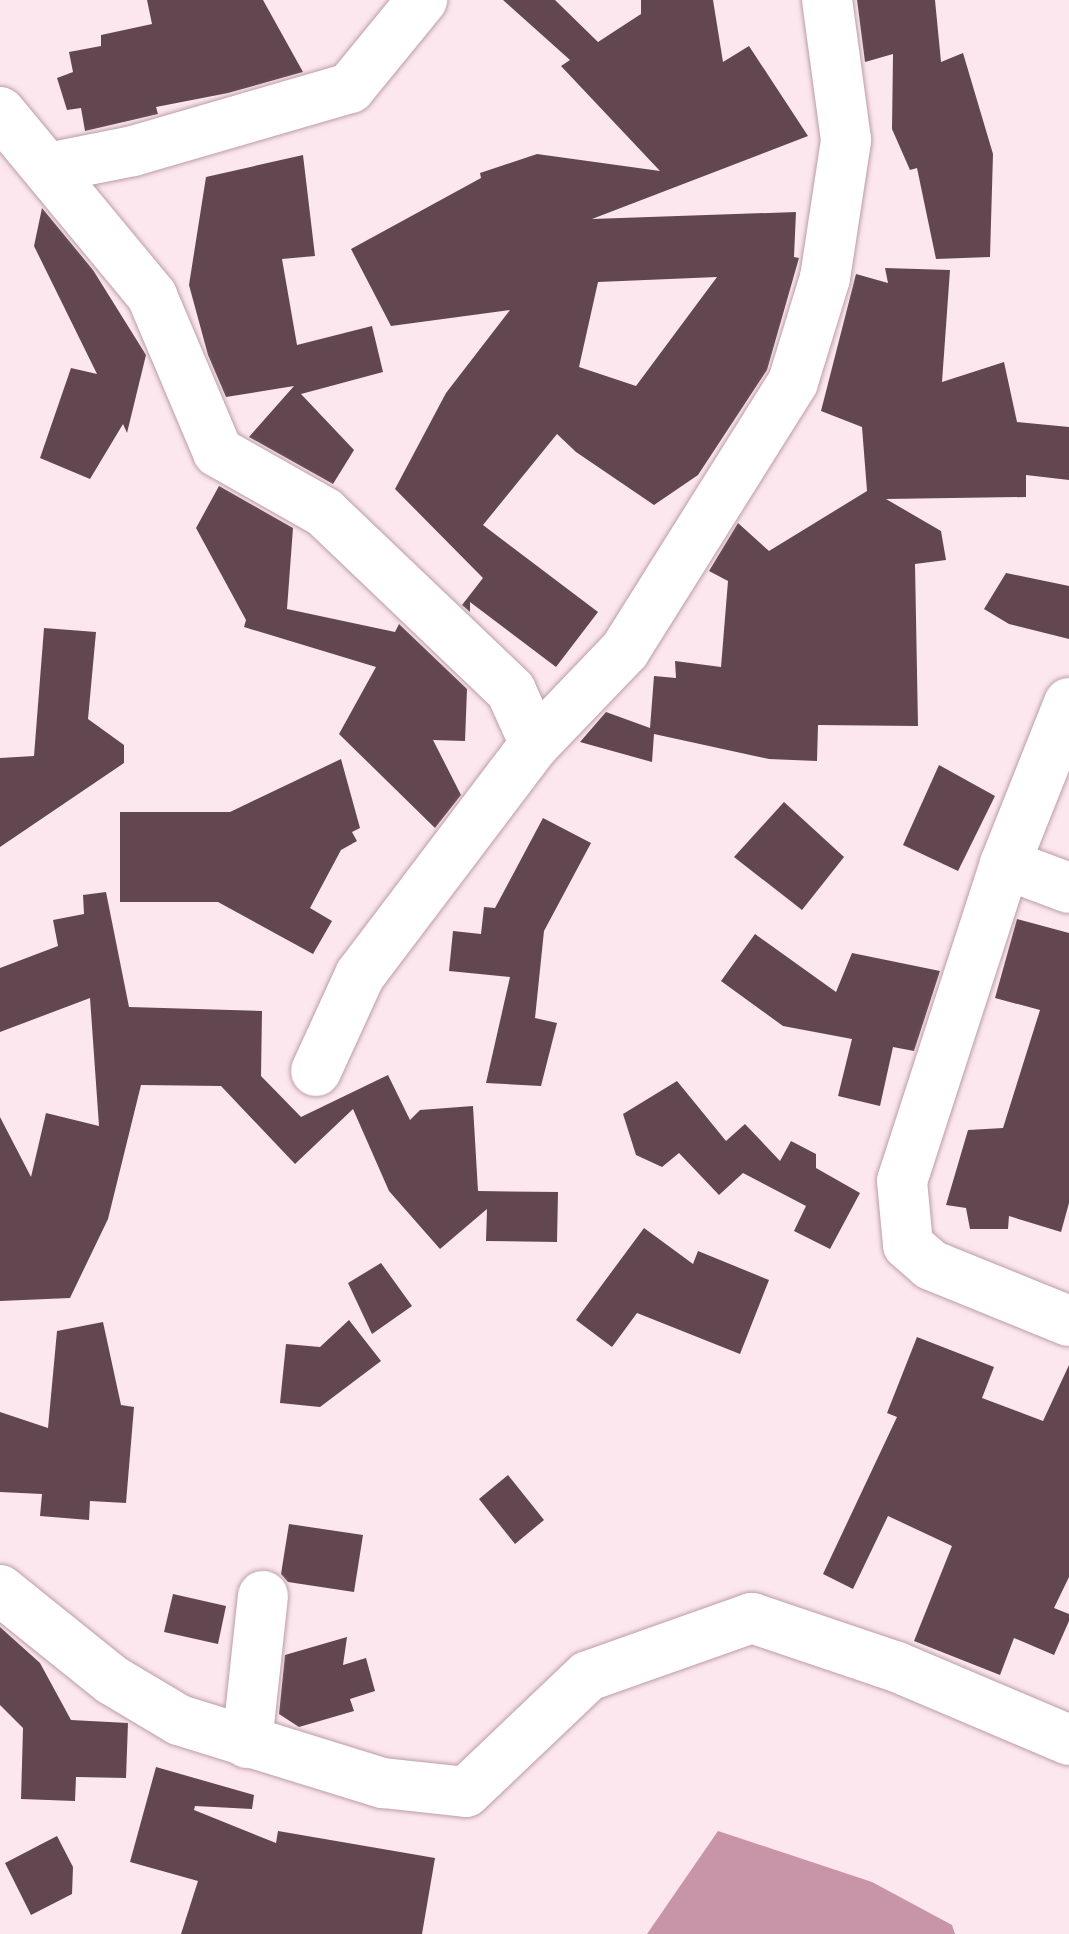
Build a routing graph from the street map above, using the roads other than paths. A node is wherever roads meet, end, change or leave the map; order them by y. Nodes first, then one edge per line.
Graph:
1 (422, 0) edge
2 (827, 0) edge
3 (0, 112) edge
4 (48, 168) junction
5 (1069, 703) edge
6 (536, 744) junction
7 (1005, 864) junction
8 (1069, 888) edge
9 (316, 1071) dead end
10 (1069, 1321) edge
11 (0, 1590) edge
12 (263, 1596) dead end
13 (1069, 1740) edge
14 (247, 1742) junction

1 - 4 street
2 - 6 street
3 - 4 street
4 - 6 street
5 - 7 street
6 - 9 street
7 - 8 street
7 - 10 street
11 - 14 street
12 - 14 street
13 - 14 street

